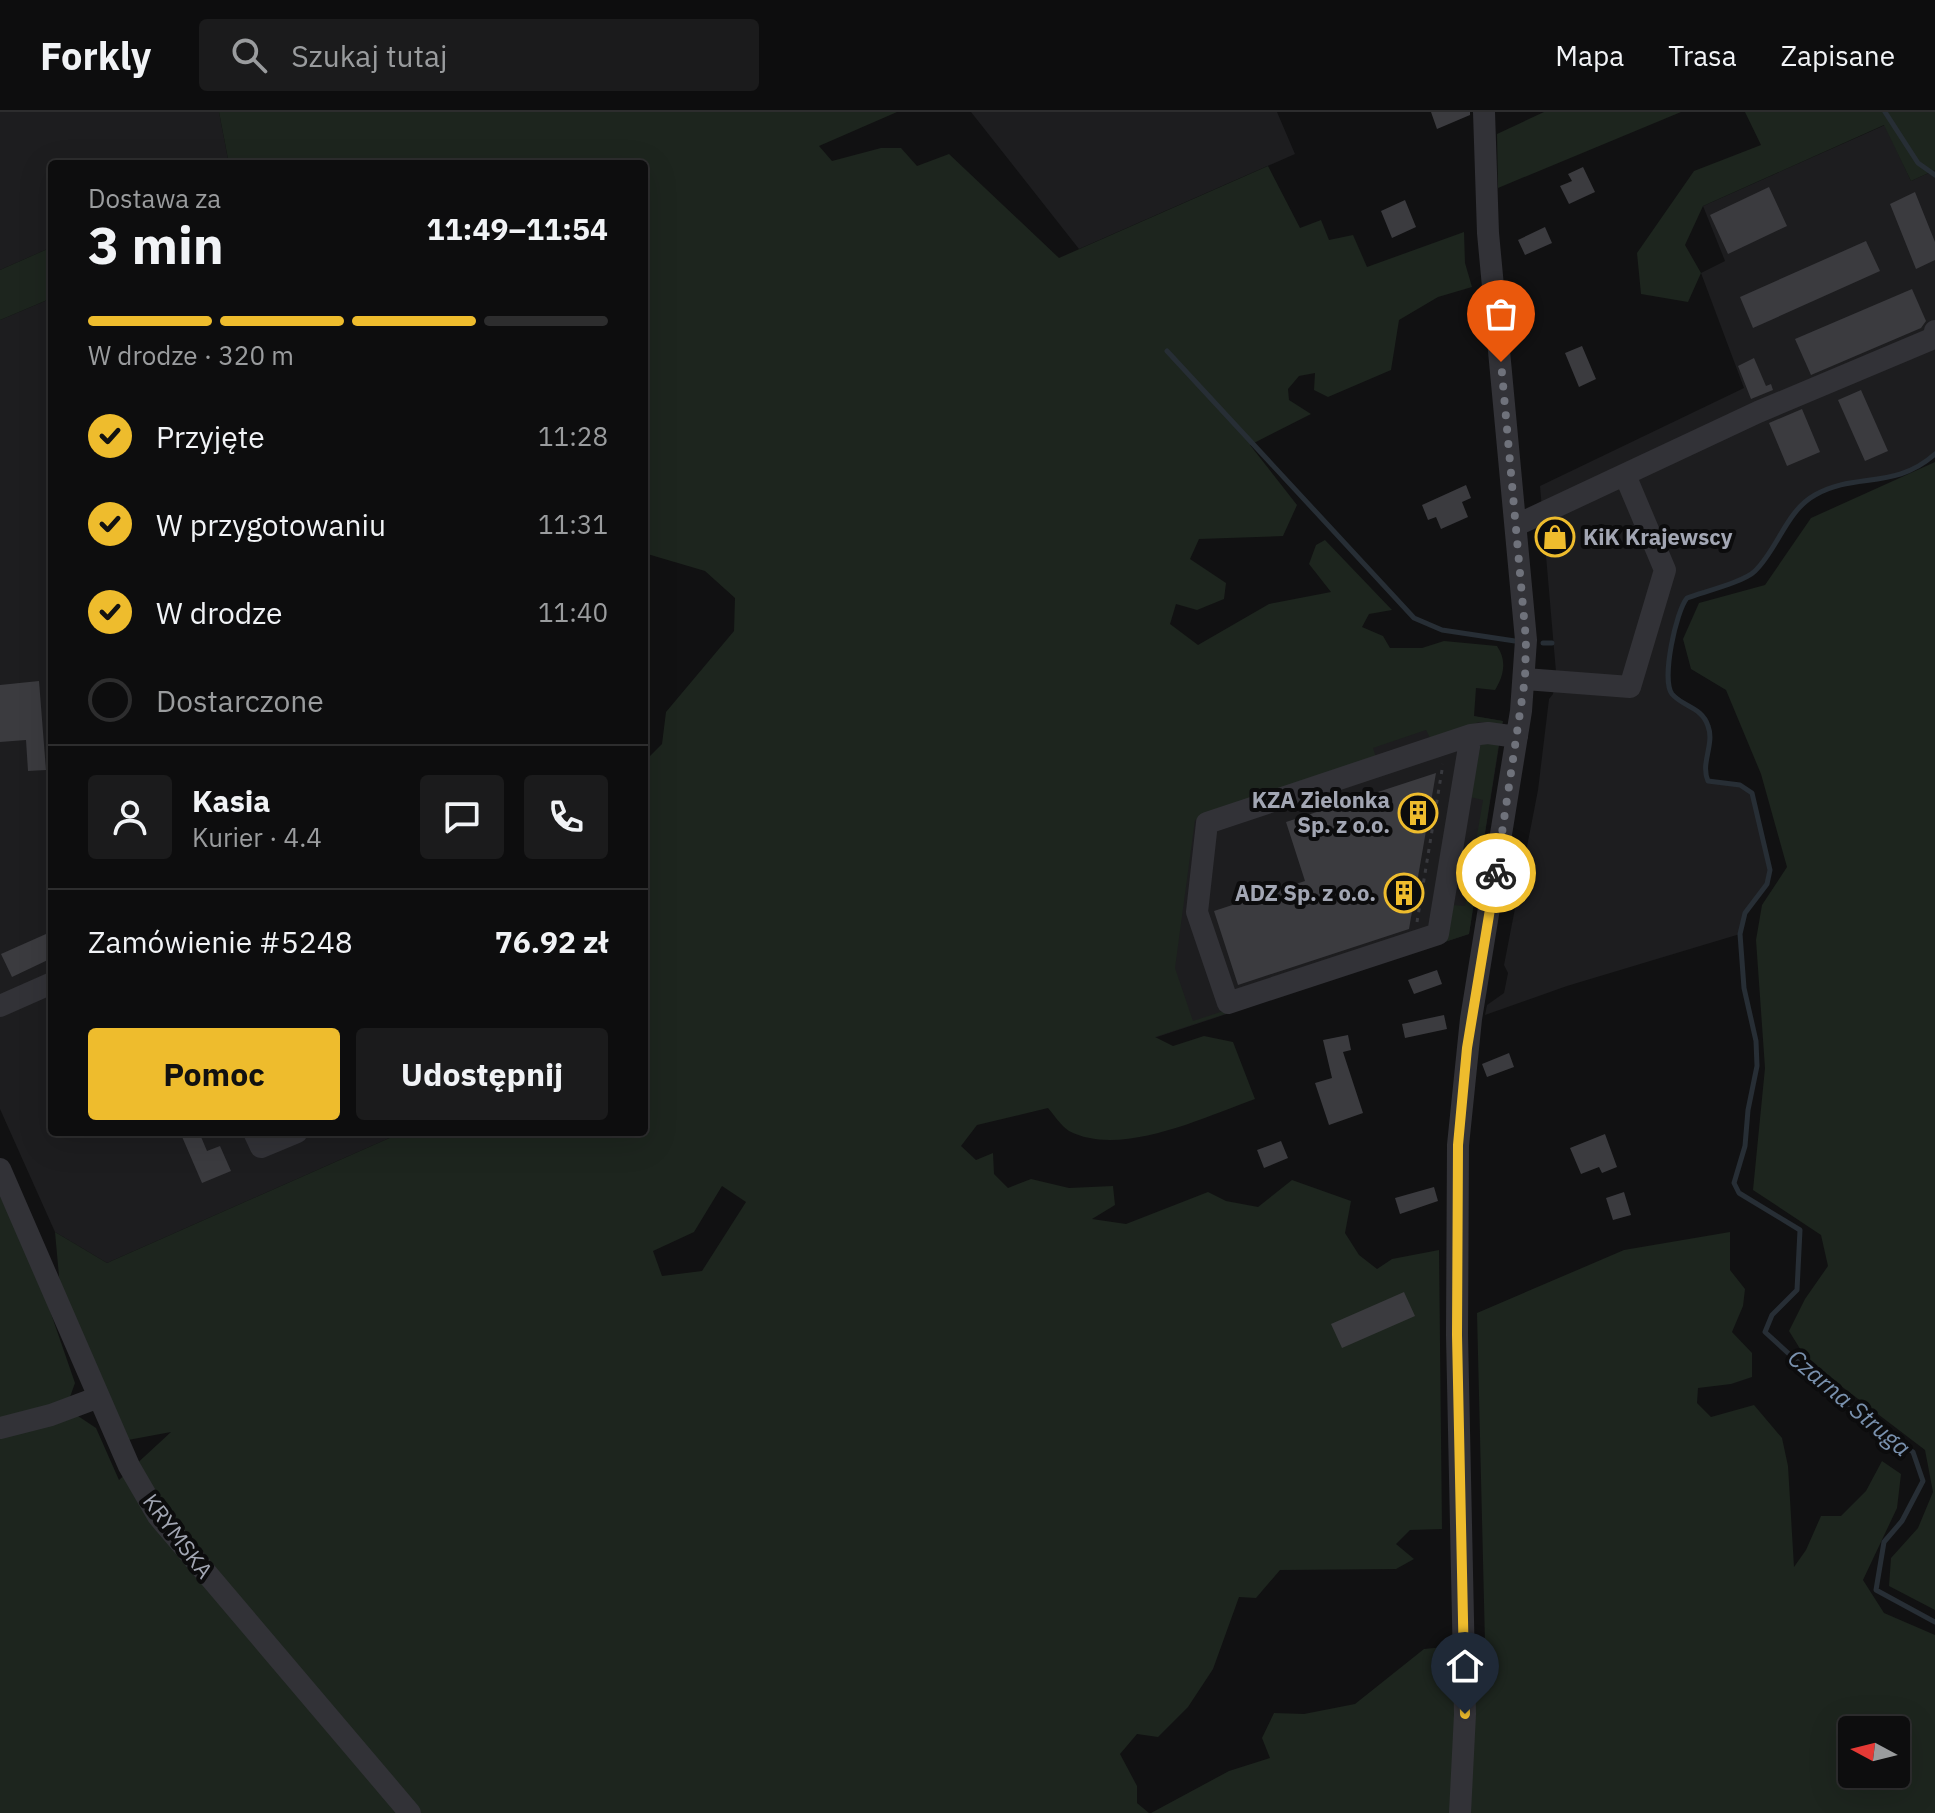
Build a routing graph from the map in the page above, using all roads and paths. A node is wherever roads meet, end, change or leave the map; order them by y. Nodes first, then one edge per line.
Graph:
1 (1484, 112) edge
2 (1935, 331) edge
3 (1625, 475) junction
4 (1517, 525) junction
5 (1525, 679) junction
6 (1471, 735) junction
7 (1517, 737) junction
8 (1447, 744) junction
9 (1413, 942) junction
10 (48, 985) edge
11 (0, 1006) edge
12 (256, 1136) edge
13 (287, 1136) edge
14 (0, 1169) edge
15 (99, 1397) junction
16 (0, 1428) edge
17 (410, 1813) edge
18 (1460, 1813) edge

1 - 4 street
2 - 3 street
3 - 4 street
3 - 5 street
4 - 5 street
5 - 7 street
6 - 7 street
6 - 8 street
6 - 9 street
7 - 18 street
8 - 9 path
8 - 9 street
10 - 11 street
12 - 13 street
14 - 15 street, KRYMSKA
15 - 16 street
15 - 17 street, KRYMSKA

